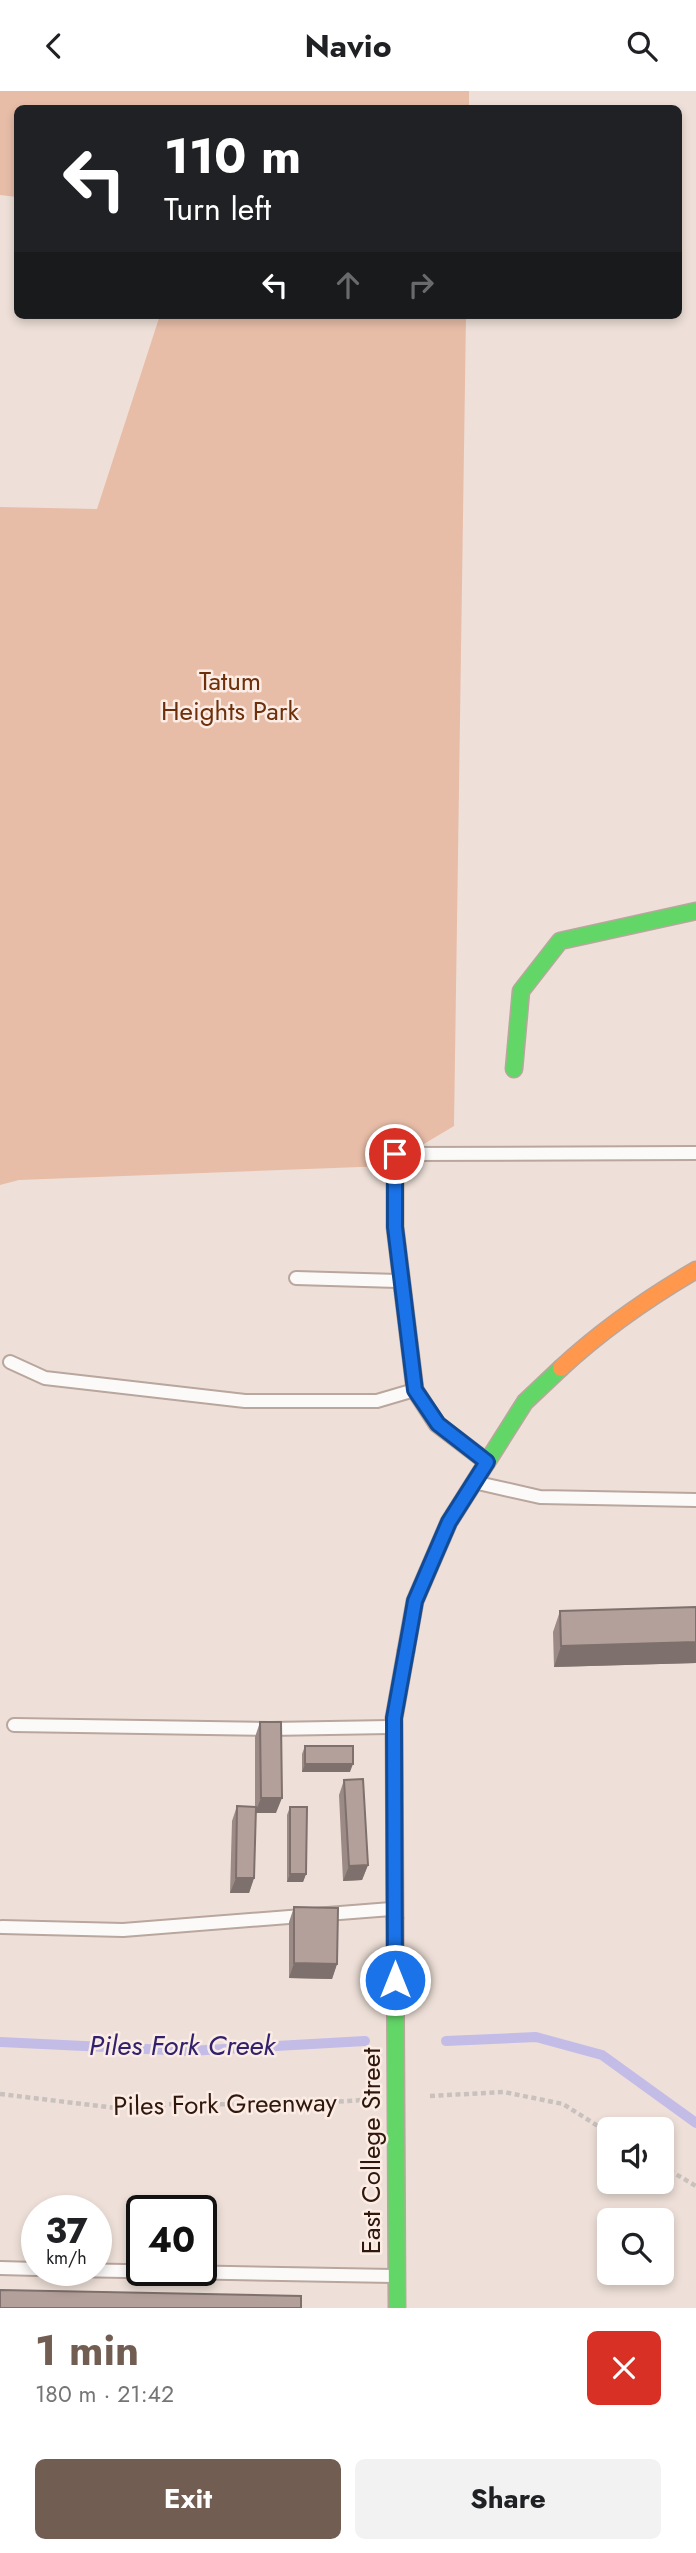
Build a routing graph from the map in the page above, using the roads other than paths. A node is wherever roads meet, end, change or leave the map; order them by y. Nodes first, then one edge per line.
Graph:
1 (696, 911) edge
2 (514, 1069) dead end
3 (395, 1152) joint
4 (696, 1153) edge
5 (696, 1270) edge
6 (296, 1278) dead end
7 (402, 1281) junction
8 (10, 1362) dead end
9 (415, 1390) junction
10 (487, 1462) junction
11 (474, 1483) junction
12 (696, 1500) edge
13 (14, 1725) dead end
14 (394, 1727) junction
15 (395, 1909) junction
16 (2, 1927) dead end
17 (0, 2268) edge
18 (21, 2269) edge
19 (112, 2271) edge
20 (396, 2276) junction
21 (397, 2308) edge

1 - 2 street
3 - 4 lane
3 - 7 street
5 - 10 street, East College Street
6 - 7 lane
7 - 9 street
8 - 9 lane
9 - 10 street
10 - 11 street, East College Street
11 - 12 lane
11 - 14 street, East College Street
13 - 14 lane
14 - 15 street, East College Street
15 - 16 lane
15 - 20 street, East College Street
17 - 18 lane
19 - 20 lane
20 - 21 street, East College Street

